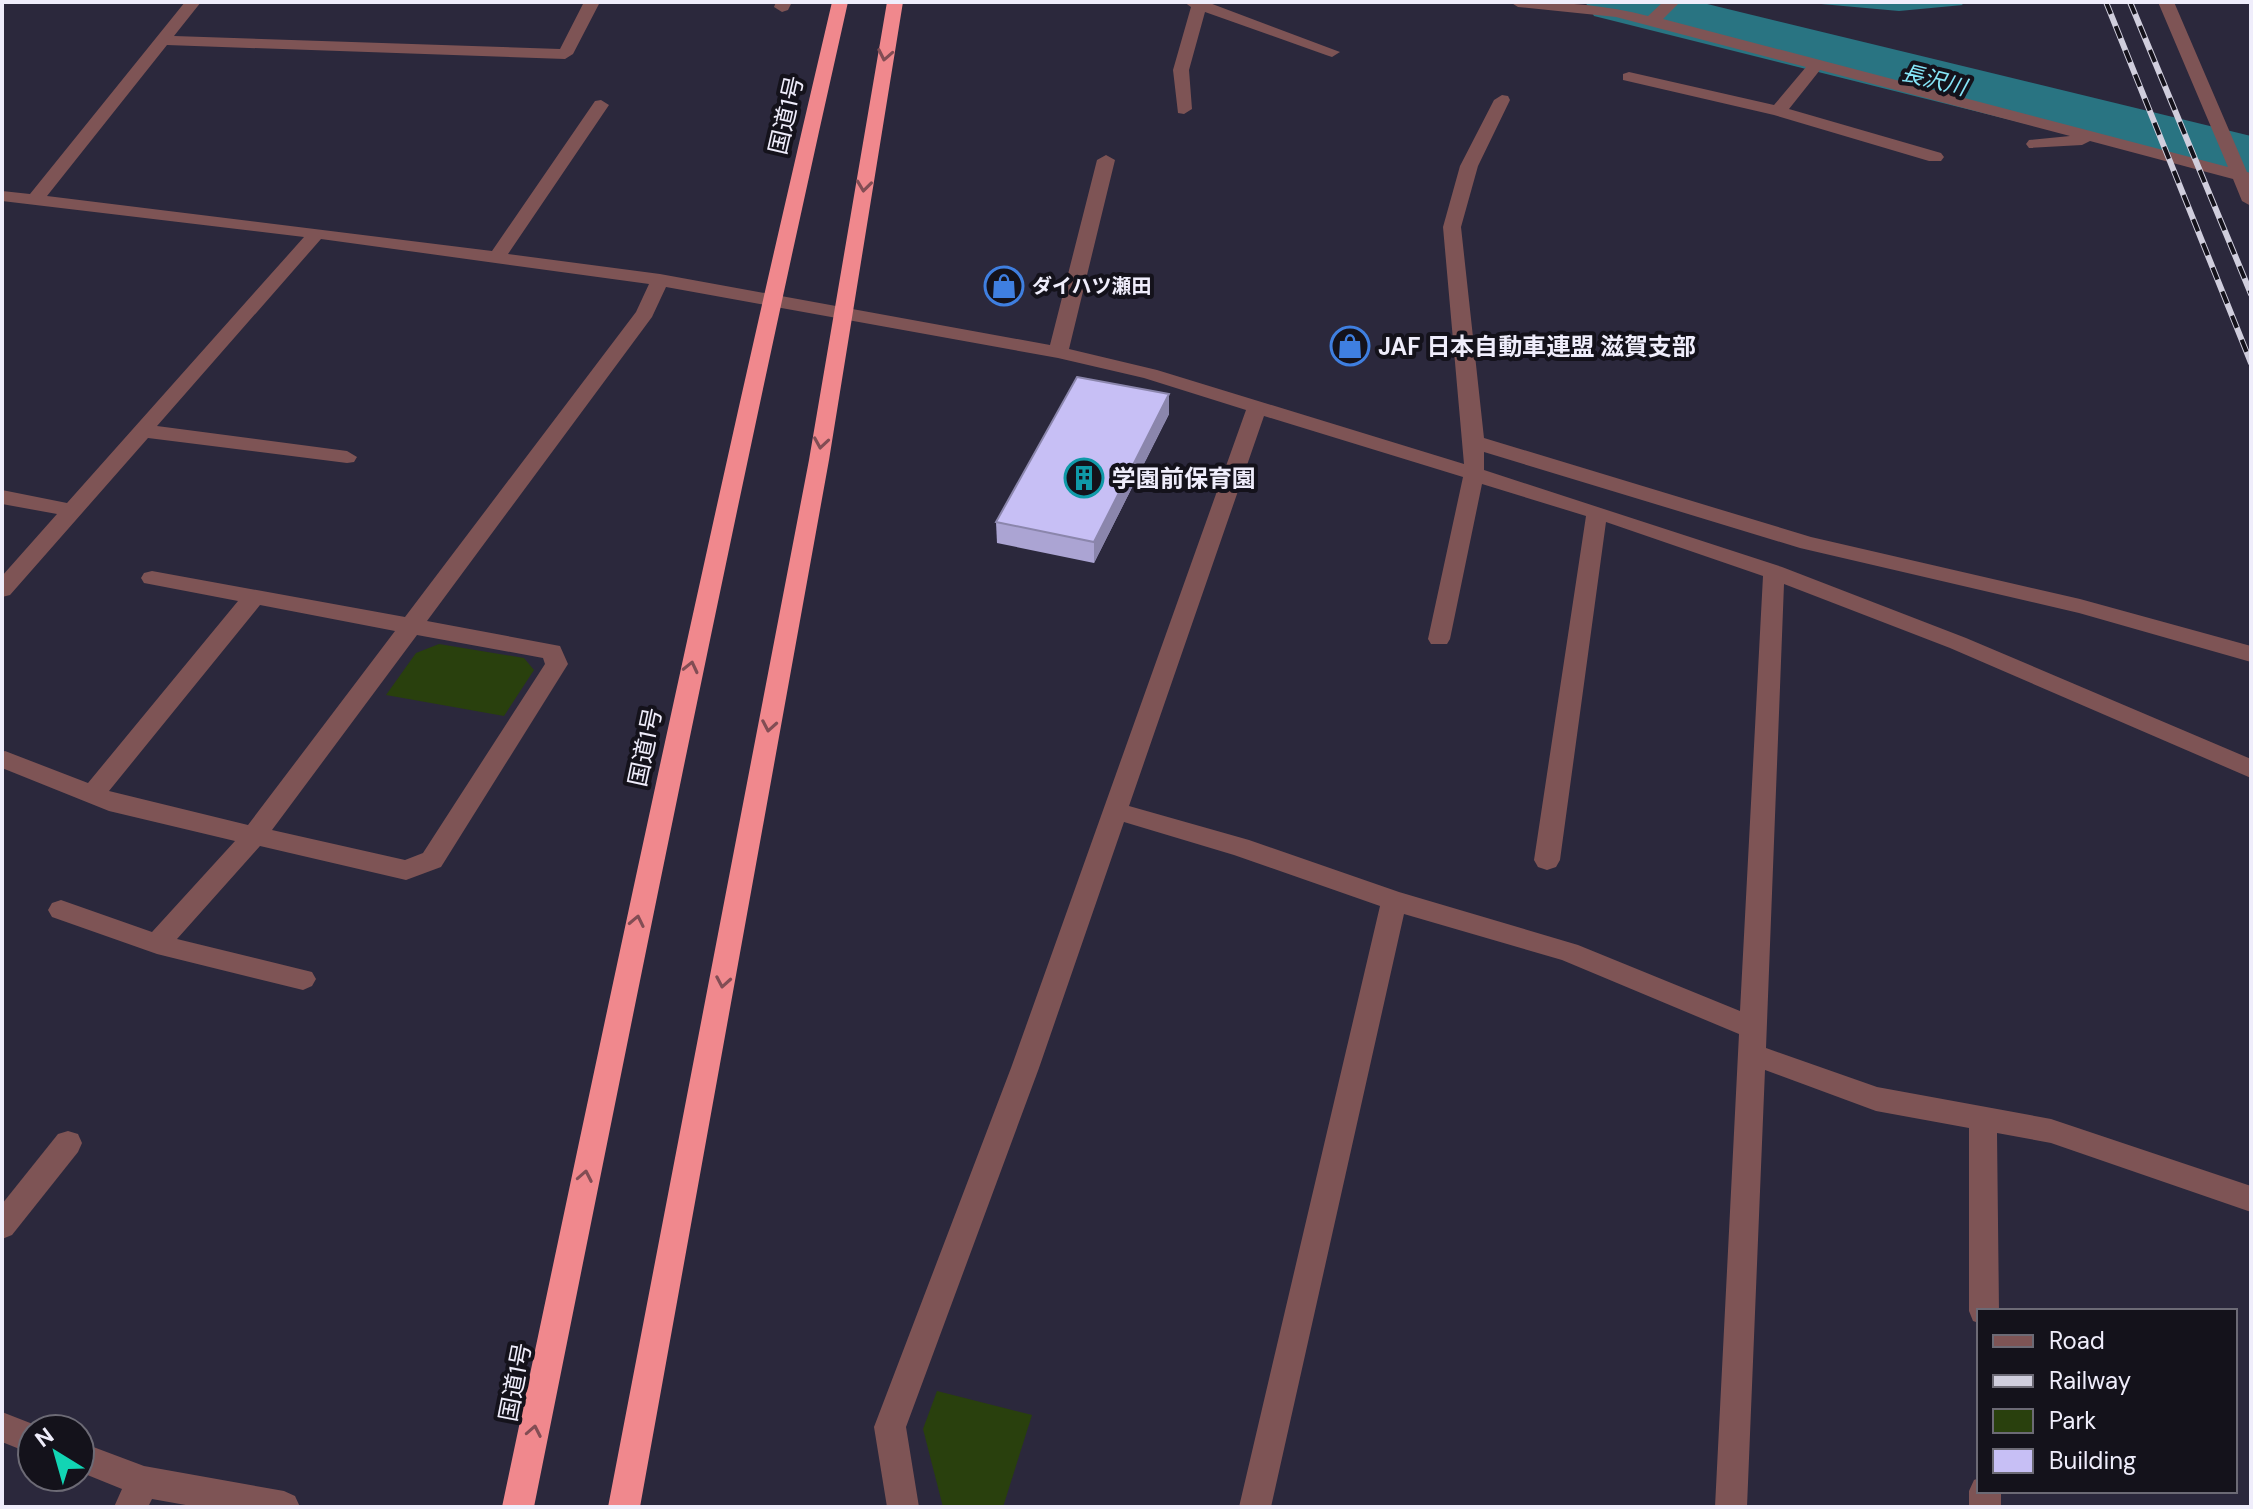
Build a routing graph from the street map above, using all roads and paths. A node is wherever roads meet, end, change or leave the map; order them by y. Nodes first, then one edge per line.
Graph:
1 (193, 2) edge
2 (592, 2) edge
3 (840, 2) edge
4 (895, 2) edge
5 (1518, 2) edge
6 (1672, 2) edge
7 (2166, 2) edge
8 (1195, 3) edge
9 (1653, 21) junction
10 (162, 40) junction
11 (1332, 52) dead end
12 (1815, 66) junction
13 (1629, 77) dead end
14 (1502, 100) dead end
15 (601, 105) dead end
16 (1184, 109) dead end
17 (1778, 111) junction
18 (2101, 138) junction
19 (2035, 144) dead end
20 (1935, 157) dead end
21 (1106, 160) dead end
22 (2244, 175) edge
23 (2, 196) edge
24 (34, 200) junction
25 (2251, 201) edge
26 (317, 233) junction
27 (497, 257) junction
28 (660, 280) junction
29 (772, 300) junction
30 (844, 313) junction
31 (1058, 352) junction
32 (1257, 407) junction
33 (144, 431) junction
34 (1474, 442) junction
35 (347, 457) dead end
36 (1474, 474) junction
37 (2, 497) edge
38 (74, 511) junction
39 (1597, 512) junction
40 (1774, 572) junction
41 (152, 578) dead end
42 (2, 590) edge
43 (255, 596) junction
44 (411, 625) junction
45 (1439, 639) dead end
46 (2251, 654) edge
47 (5, 760) dead end
48 (2251, 769) edge
49 (92, 795) junction
50 (1116, 811) junction
51 (254, 836) junction
52 (1547, 860) dead end
53 (1394, 901) junction
54 (61, 910) dead end
55 (157, 944) junction
56 (303, 979) dead end
57 (1753, 1041) junction
58 (1983, 1118) junction
59 (68, 1143) dead end
60 (2251, 1199) edge
61 (2, 1226) edge
62 (1984, 1309) edge
63 (96, 1468) edge
64 (137, 1495) edge
65 (284, 1507) edge
66 (518, 1507) edge
67 (624, 1507) edge
68 (903, 1507) edge
69 (1255, 1507) edge
70 (1731, 1507) edge

1 - 10 street
2 - 10 street
3 - 29 highway, 国道1号
4 -> 30 highway
5 - 9 street
6 - 9 street
7 - 22 street
8 - 11 street
8 - 16 street
9 - 12 street
10 - 24 street
12 - 17 street
12 - 18 street
13 - 17 street
14 - 34 street
15 - 27 street
17 - 20 street
18 - 19 street
18 - 22 street
21 - 31 street
22 - 25 street
23 - 24 street
24 - 26 street
26 - 27 street
26 - 33 street
27 - 28 street
28 - 29 street
28 - 44 street
29 - 30 street
66 -> 29 highway, 国道1号
30 - 31 street
30 -> 67 highway
31 - 32 street
32 - 36 street
32 - 50 street
33 - 35 street
33 - 38 street
34 - 36 street
34 - 46 street
36 - 39 street
36 - 45 street
37 - 38 street
38 - 42 street
39 - 40 street
39 - 52 street
40 - 48 street
40 - 57 street
41 - 43 street
43 - 44 street
43 - 49 street
44 - 51 street
44 - 51 street
47 - 49 street
49 - 51 street
50 - 53 street
50 - 68 street
51 - 55 street
53 - 57 street
53 - 69 street
54 - 55 street
55 - 56 street
57 - 58 street
57 - 70 street
58 - 60 street
58 - 62 street
59 - 61 street
63 - 64 street
64 - 65 street

